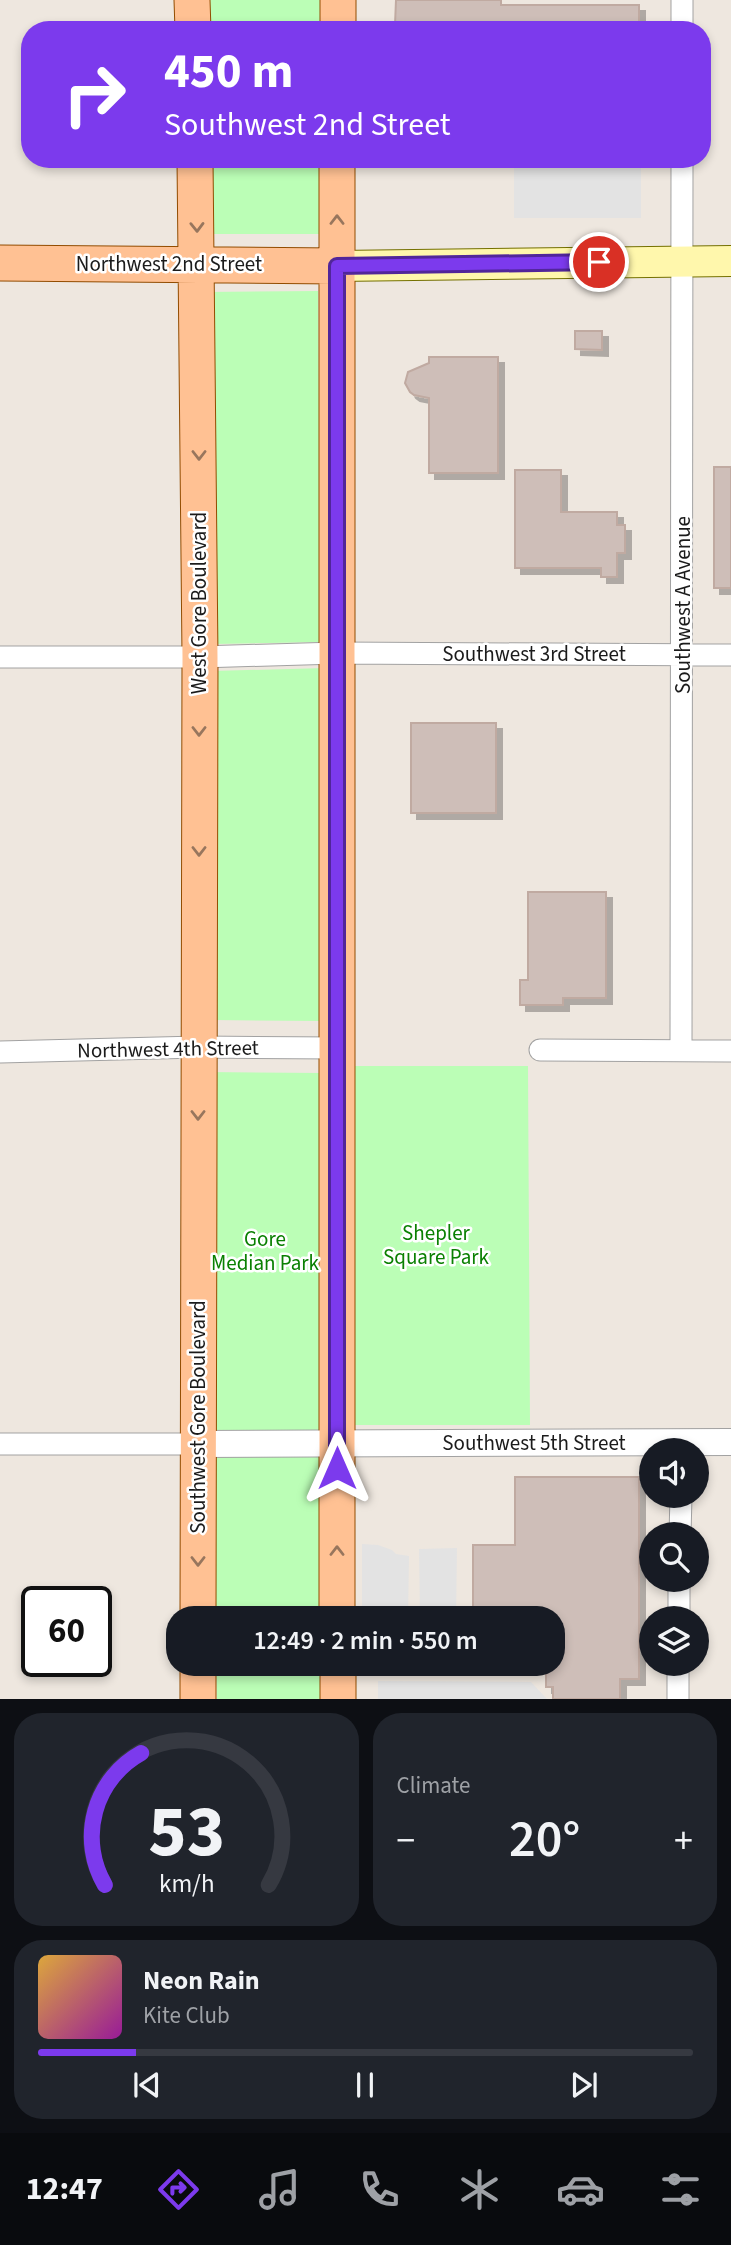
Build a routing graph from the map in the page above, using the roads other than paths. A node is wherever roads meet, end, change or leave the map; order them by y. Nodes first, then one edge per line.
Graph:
1 (192, 0) edge
2 (338, 0) edge
3 (682, 0) edge
4 (193, 21) edge
5 (338, 21) edge
6 (682, 21) edge
7 (195, 168) edge
8 (337, 168) edge
9 (682, 168) edge
10 (731, 261) edge
11 (683, 262) junction
12 (0, 263) edge
13 (197, 263) junction
14 (337, 266) junction
15 (337, 653) junction
16 (683, 654) junction
17 (731, 655) edge
18 (0, 657) edge
19 (200, 657) junction
20 (198, 1047) junction
21 (337, 1048) junction
22 (540, 1050) dead end
23 (681, 1050) junction
24 (731, 1051) edge
25 (0, 1052) edge
26 (731, 1442) edge
27 (337, 1443) junction
28 (0, 1444) edge
29 (198, 1444) junction
30 (709, 1444) edge
31 (639, 1447) edge
32 (198, 1606) edge
33 (337, 1606) edge
34 (198, 1676) edge
35 (338, 1676) edge
36 (678, 1676) edge
37 (198, 1699) edge
38 (338, 1699) edge
39 (678, 1699) edge

1 - 4 main road
2 - 5 main road
3 - 6 street
7 -> 13 main road, West Gore Boulevard
14 -> 8 main road
9 - 11 street, Southwest A Avenue
10 - 11 main road
11 - 14 main road
11 - 16 street, Southwest A Avenue
12 - 13 main road, Northwest 2nd Street
13 - 14 main road, Northwest 2nd Street
13 -> 19 main road, West Gore Boulevard
14 - 15 main road
15 - 16 street, Southwest 3rd Street
15 - 19 street, Southwest 3rd Street
15 - 21 main road
16 - 17 street, Southwest 3rd Street
16 - 23 street, Southwest A Avenue
18 - 19 street, Southwest 3rd Street
19 -> 20 main road, West Gore Boulevard
20 - 21 street, Northwest 4th Street
20 - 25 street, Northwest 4th Street
20 -> 29 main road, Southwest Gore Boulevard
21 - 27 main road
22 - 23 street
23 - 24 street
26 - 30 street, Southwest 5th Street
27 - 29 street, Southwest 5th Street
27 - 31 street, Southwest 5th Street
33 -> 27 main road
28 - 29 street
29 -> 32 main road, Southwest Gore Boulevard
34 - 37 main road
35 - 38 main road
36 - 39 street

